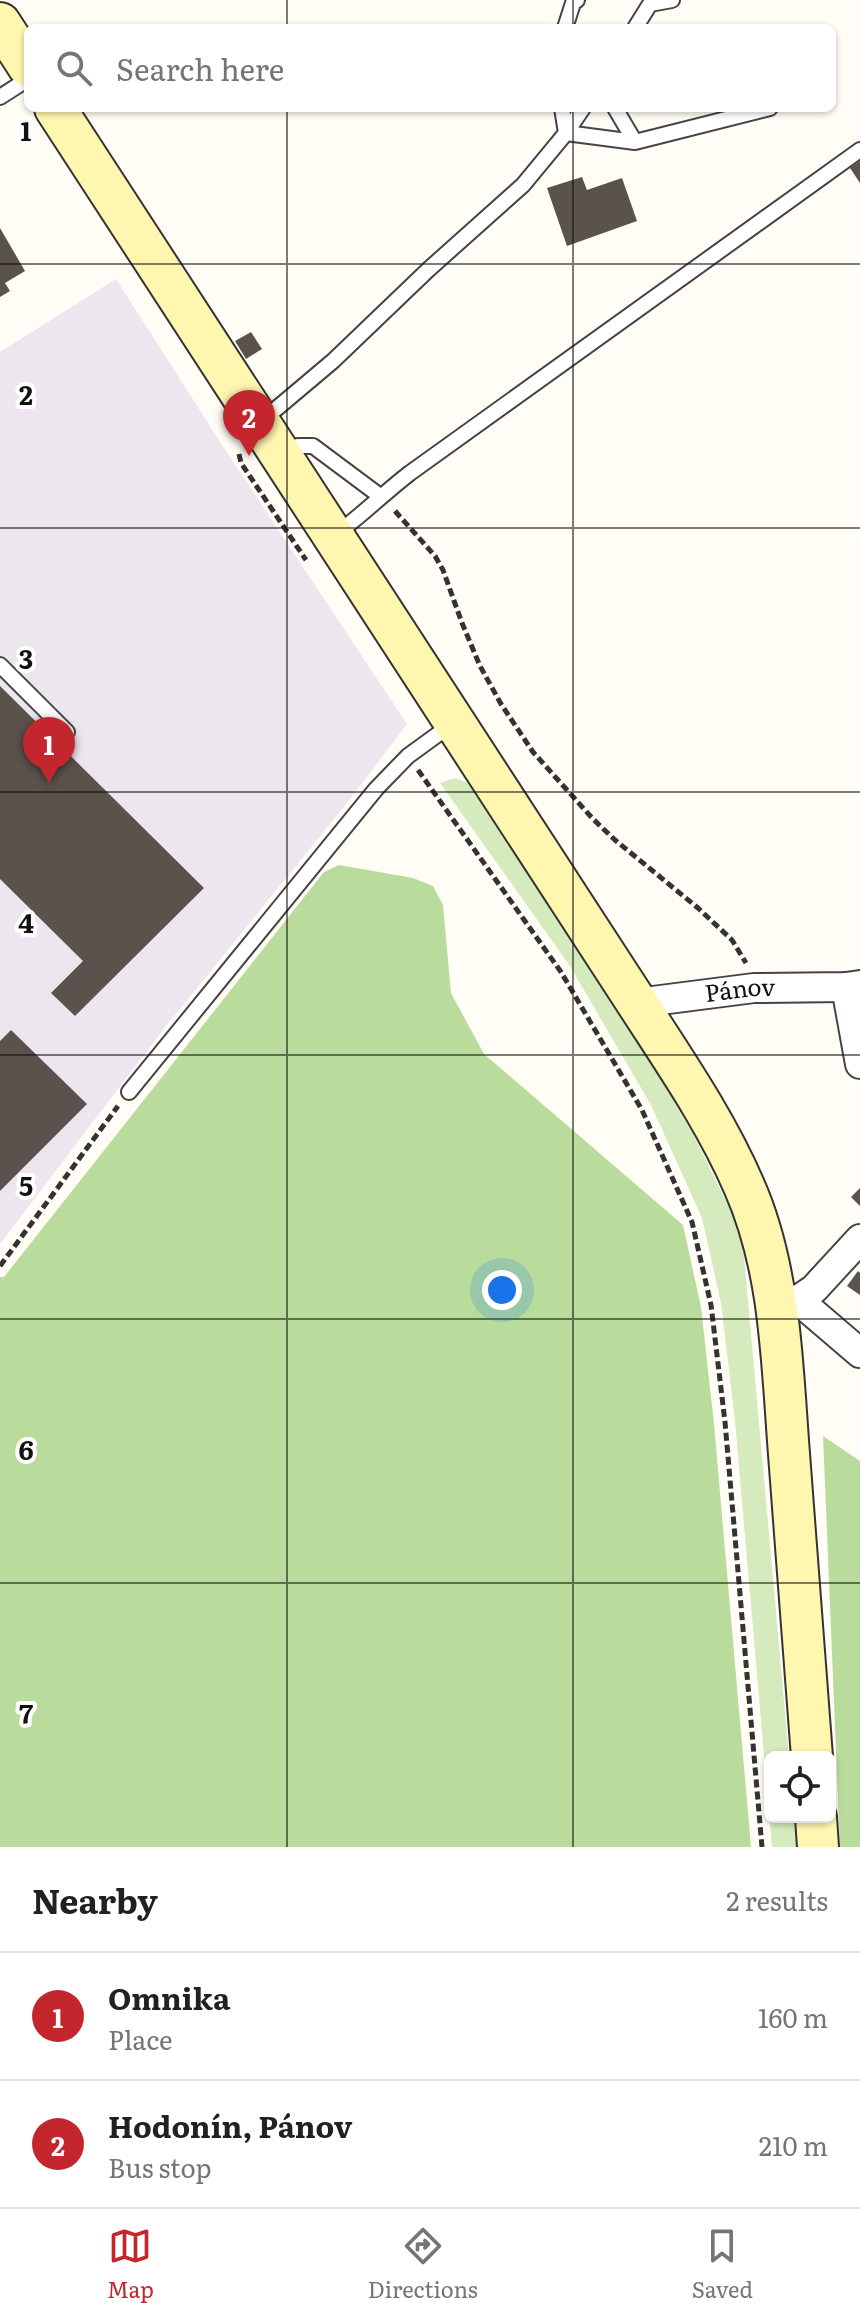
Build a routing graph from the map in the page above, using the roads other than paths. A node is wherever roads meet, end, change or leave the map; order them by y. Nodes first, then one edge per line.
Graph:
1 (577, 0) edge
2 (672, 0) edge
3 (646, 2) edge
4 (0, 23) edge
5 (566, 24) edge
6 (637, 24) edge
7 (24, 60) edge
8 (24, 82) edge
9 (0, 97) edge
10 (58, 112) edge
11 (563, 112) edge
12 (580, 112) edge
13 (617, 112) edge
14 (754, 112) edge
15 (566, 133) junction
16 (635, 142) junction
17 (860, 150) edge
18 (269, 437) junction
19 (380, 496) junction
20 (334, 536) junction
21 (0, 665) edge
22 (455, 722) junction
23 (67, 732) dead end
24 (853, 986) edge
25 (637, 1003) junction
26 (860, 1064) edge
27 (129, 1092) road end
28 (860, 1239) edge
29 (786, 1299) junction
30 (860, 1353) edge
31 (812, 1751) edge
32 (816, 1823) edge
33 (818, 1847) edge

1 - 5 lane
2 - 3 lane
3 - 6 lane
4 - 7 main road
8 - 9 lane
10 - 18 main road
11 - 15 lane
12 - 15 lane
13 - 16 lane
14 - 16 lane
15 - 16 lane
15 - 18 lane
17 - 19 lane
18 - 19 lane
18 - 20 main road
19 - 20 lane
20 - 22 main road
21 - 23 lane
22 - 25 main road
22 - 27 lane
24 - 25 street, Pánov
24 - 26 street, Pánov
25 - 29 main road
28 - 29 street
29 - 30 street
29 - 31 main road
32 - 33 main road

